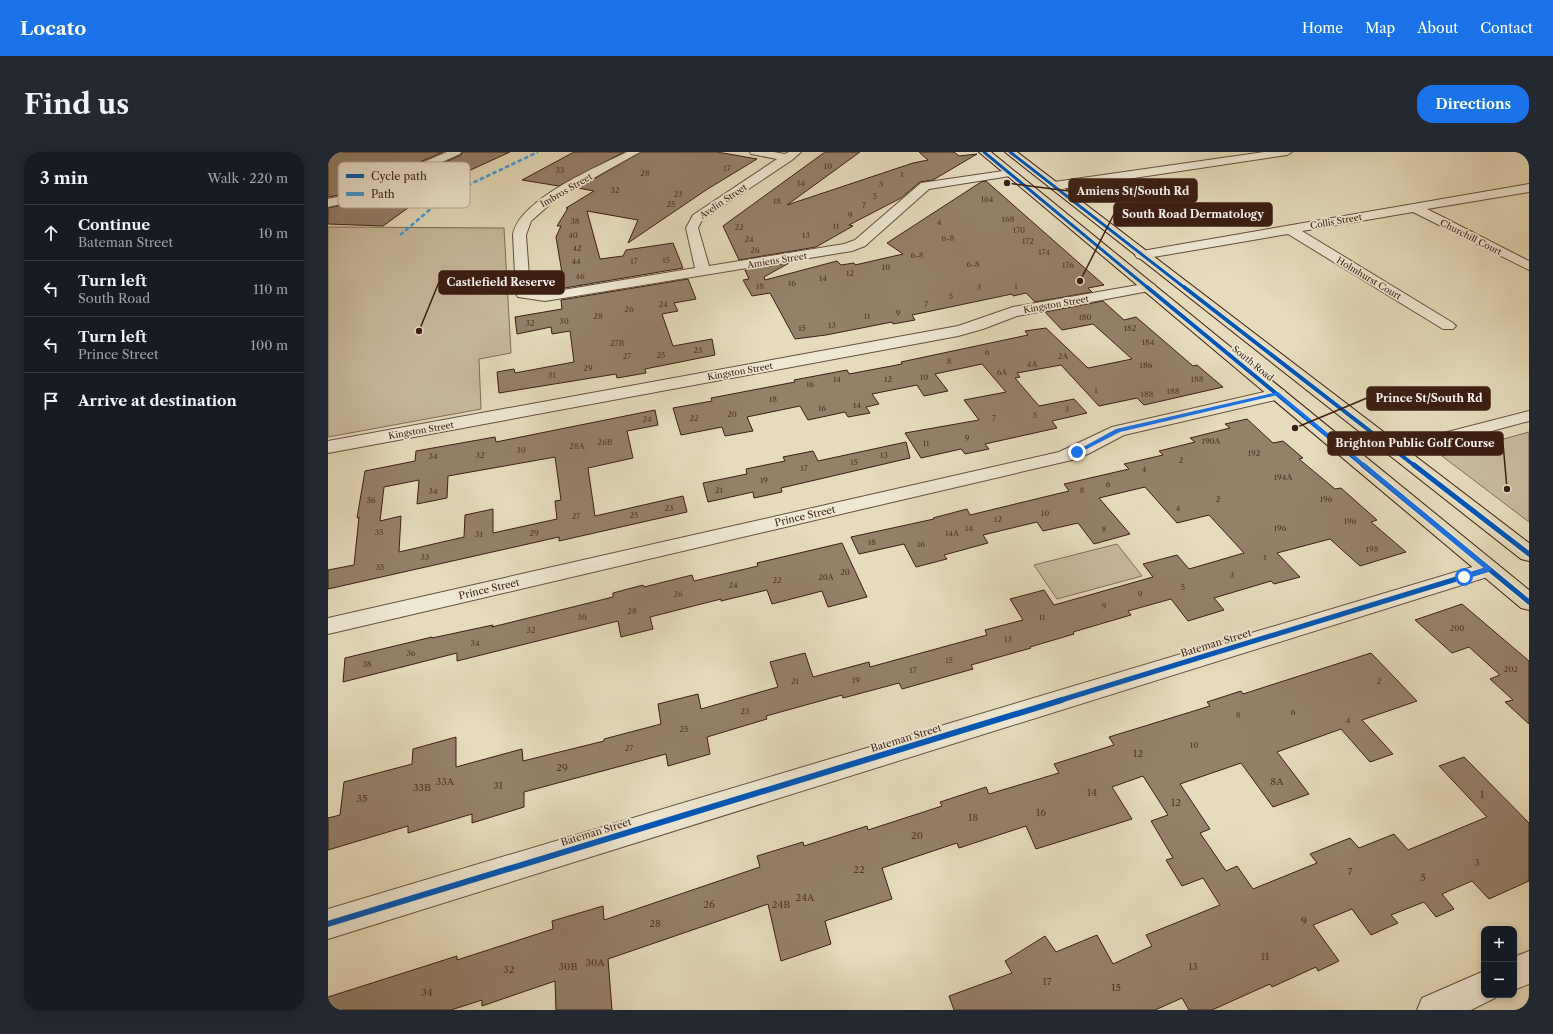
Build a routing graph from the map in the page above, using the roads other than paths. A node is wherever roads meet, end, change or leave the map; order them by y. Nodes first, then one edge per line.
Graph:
1 (456, 152) edge
2 (635, 152) edge
3 (755, 152) edge
4 (984, 152) edge
5 (1010, 152) edge
6 (1287, 152) edge
7 (792, 155) edge
8 (433, 162) edge
9 (1010, 173) junction
10 (1054, 186) junction
11 (1529, 188) edge
12 (338, 201) edge
13 (328, 203) edge
14 (1413, 207) junction
15 (1289, 229) junction
16 (1142, 255) junction
17 (1529, 266) edge
18 (703, 272) junction
19 (1178, 282) junction
20 (1149, 287) junction
21 (523, 294) joint
22 (1448, 326) dead end
23 (1278, 394) junction
24 (1529, 416) edge
25 (328, 447) edge
26 (1396, 451) junction
27 (1529, 554) edge
28 (1489, 569) junction
29 (1529, 602) edge
30 (328, 626) edge
31 (328, 924) edge
32 (1529, 967) edge
33 (1517, 973) edge
34 (1481, 988) edge
35 (1434, 1010) edge

1 - 8 street
2 - 21 street, Imbros Street
3 - 7 street
4 - 9 main road, South Road
5 - 10 main road, South Road
6 - 10 street
7 - 18 street, Avelin Street
9 - 18 street, Amiens Street
9 - 20 main road, South Road
10 - 16 main road, South Road
11 - 14 street, Collis Street
12 - 13 street
14 - 15 street, Collis Street
14 - 17 street, Churchill Court
15 - 16 street, Collis Street
15 - 22 street, Holmhurst Court
16 - 19 main road, South Road
18 - 21 street, Amiens Street
19 - 20 main road
19 - 26 main road, South Road
20 - 23 main road, South Road
20 - 25 street, Kingston Street
23 - 28 main road, South Road
23 - 30 street, Prince Street
24 - 26 street
26 - 27 main road, South Road
28 - 29 main road, South Road
28 - 31 street, Bateman Street
32 - 33 street
34 - 35 street

